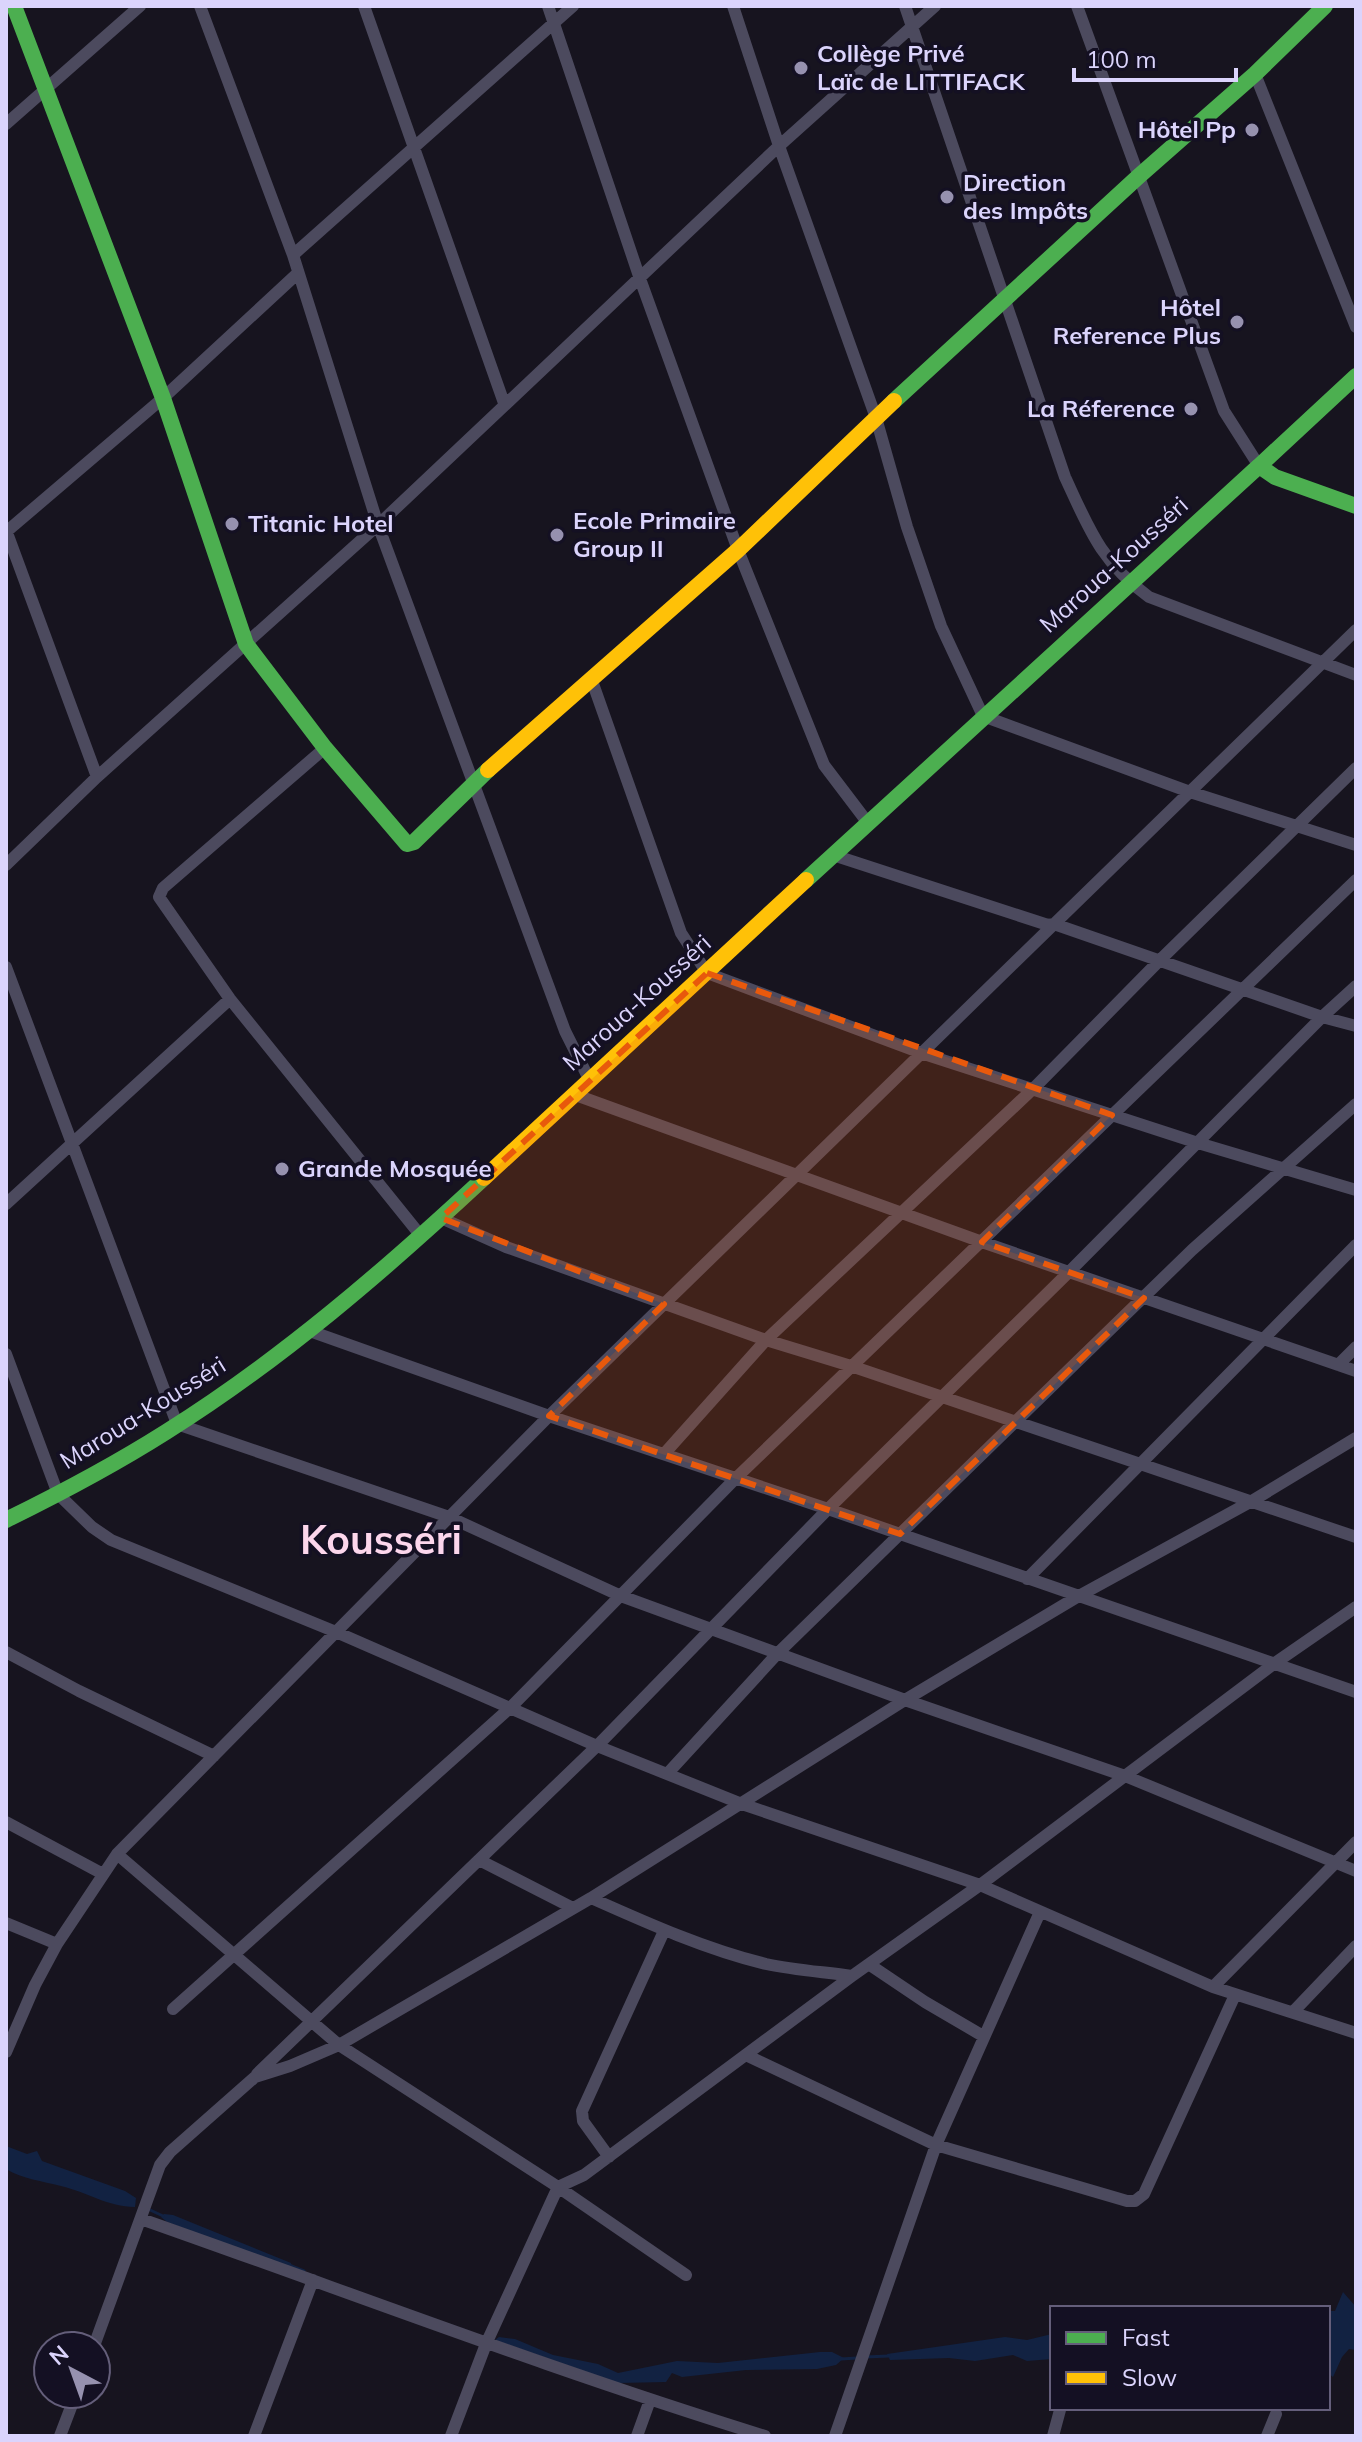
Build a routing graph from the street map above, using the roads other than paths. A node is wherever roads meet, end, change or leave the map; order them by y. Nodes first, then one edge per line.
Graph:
1 (14, 6) edge
2 (140, 6) edge
3 (200, 6) edge
4 (364, 6) edge
5 (548, 6) edge
6 (573, 6) edge
7 (733, 6) edge
8 (905, 6) edge
9 (935, 6) edge
10 (1077, 6) edge
11 (1325, 6) edge
12 (554, 24) junction
13 (912, 27) junction
14 (1255, 74) junction
15 (44, 90) junction
16 (6, 124) edge
17 (779, 146) junction
18 (414, 148) junction
19 (1139, 176) junction
20 (293, 255) junction
21 (298, 273) junction
22 (639, 276) junction
23 (1005, 299) junction
24 (1356, 327) edge
25 (1356, 376) edge
26 (163, 398) junction
27 (504, 403) junction
28 (876, 418) junction
29 (1259, 466) junction
30 (1356, 506) edge
31 (378, 525) junction
32 (6, 531) edge
33 (738, 550) junction
34 (1130, 583) junction
35 (1356, 630) edge
36 (246, 644) junction
37 (1323, 662) junction
38 (1356, 675) edge
39 (591, 678) junction
40 (983, 716) junction
41 (325, 748) junction
42 (1356, 768) edge
43 (97, 777) junction
44 (473, 783) junction
45 (1190, 792) junction
46 (868, 823) junction
47 (1297, 825) junction
48 (1356, 845) edge
49 (833, 855) junction
50 (6, 865) edge
51 (1356, 880) edge
52 (1054, 924) junction
53 (1159, 961) junction
54 (6, 967) edge
55 (707, 973) junction
56 (1356, 986) edge
57 (1242, 988) junction
58 (230, 999) junction
59 (1322, 1017) junction
60 (1356, 1026) edge
61 (921, 1053) junction
62 (589, 1079) junction
63 (1034, 1088) junction
64 (573, 1094) junction
65 (1356, 1104) edge
66 (1112, 1115) junction
67 (73, 1141) junction
68 (1198, 1143) junction
69 (1285, 1170) junction
70 (796, 1176) junction
71 (1356, 1190) edge
72 (6, 1204) edge
73 (900, 1213) junction
74 (441, 1218) junction
75 (421, 1236) junction
76 (982, 1242) junction
77 (1356, 1245) edge
78 (1070, 1271) junction
79 (1144, 1298) junction
80 (664, 1304) junction
81 (307, 1330) junction
82 (766, 1340) junction
83 (1262, 1340) junction
84 (1356, 1347) edge
85 (6, 1354) edge
86 (1338, 1365) junction
87 (851, 1366) junction
88 (1356, 1371) edge
89 (940, 1397) junction
90 (549, 1416) junction
91 (1017, 1423) junction
92 (177, 1424) junction
93 (1356, 1438) edge
94 (664, 1454) junction
95 (1140, 1465) junction
96 (735, 1479) junction
97 (58, 1494) junction
98 (1252, 1501) junction
99 (828, 1509) junction
100 (449, 1517) junction
101 (6, 1520) edge
102 (900, 1534) junction
103 (1356, 1537) edge
104 (1027, 1579) junction
105 (621, 1596) junction
106 (1077, 1597) junction
107 (1356, 1607) edge
108 (711, 1627) junction
109 (336, 1632) junction
110 (6, 1652) edge
111 (778, 1653) junction
112 (1275, 1663) junction
113 (1356, 1692) edge
114 (905, 1700) junction
115 (510, 1708) junction
116 (597, 1746) junction
117 (214, 1756) junction
118 (668, 1773) junction
119 (1125, 1776) junction
120 (742, 1804) junction
121 (6, 1822) edge
122 (1356, 1842) edge
123 (117, 1854) junction
124 (481, 1861) junction
125 (1335, 1864) junction
126 (1356, 1871) edge
127 (103, 1874) junction
128 (980, 1885) junction
129 (591, 1898) junction
130 (573, 1908) junction
131 (1040, 1912) junction
132 (6, 1923) edge
133 (664, 1931) junction
134 (57, 1944) junction
135 (1356, 1946) edge
136 (233, 1954) junction
137 (870, 1965) junction
138 (852, 1976) junction
139 (1213, 1987) junction
140 (1235, 1995) junction
141 (173, 2009) dead end
142 (1293, 2012) junction
143 (312, 2022) junction
144 (1356, 2033) edge
145 (983, 2036) junction
146 (339, 2045) junction
147 (6, 2052) edge
148 (748, 2056) junction
149 (255, 2077) junction
150 (936, 2145) junction
151 (609, 2157) junction
152 (558, 2187) junction
153 (142, 2217) junction
154 (686, 2275) dead end
155 (313, 2280) junction
156 (100, 2330) edge
157 (486, 2344) junction
158 (650, 2400) junction
159 (70, 2410) edge
160 (1060, 2410) edge
161 (1276, 2414) dead end
162 (60, 2436) edge
163 (254, 2436) edge
164 (451, 2436) edge
165 (637, 2436) edge
166 (765, 2436) edge
167 (835, 2436) edge
168 (1053, 2436) edge
169 (1267, 2436) edge

1 - 15 main road
2 - 15 street
3 - 20 street
4 - 18 street
5 - 12 street
6 - 12 street
7 - 17 street
8 - 13 street
9 - 13 street
10 - 19 street
11 - 14 main road
12 - 18 street
12 - 22 street
13 - 17 street
13 - 23 street
14 - 19 main road
14 - 24 street
15 - 16 street
15 - 26 main road
17 - 22 street
17 - 28 street
18 - 20 street
18 - 27 street
19 - 23 main road
19 - 29 street
20 - 21 street
21 - 26 street
21 - 31 street
22 - 27 street
22 - 33 street
23 - 28 main road
23 - 34 street
25 - 29 main road, Maroua-Kousséri
26 - 32 street
26 - 36 main road
27 - 31 street
28 - 33 main road
28 - 40 street
29 - 30 main road
29 - 34 main road, Maroua-Kousséri
31 - 36 street
31 - 44 street
32 - 43 street
33 - 39 main road
33 - 46 street
34 - 37 street
34 - 40 main road, Maroua-Kousséri
35 - 37 street
36 - 41 main road
36 - 43 street
37 - 38 street
37 - 45 street
39 - 44 main road
39 - 55 street
40 - 45 street
40 - 46 main road, Maroua-Kousséri
41 - 44 main road
41 - 58 street
42 - 47 street
43 - 50 street
44 - 62 street
45 - 47 street
45 - 52 street
46 - 49 main road, Maroua-Kousséri
47 - 48 street
47 - 53 street
49 - 52 street
49 - 55 main road, Maroua-Kousséri
51 - 57 street
52 - 53 street
52 - 61 street
53 - 57 street
53 - 63 street
54 - 67 street
55 - 61 street
55 - 62 main road, Maroua-Kousséri
56 - 59 street
57 - 59 street
57 - 66 street
58 - 67 street
58 - 75 street
59 - 60 street
59 - 68 street
61 - 63 street
61 - 70 street
62 - 64 main road, Maroua-Kousséri
63 - 66 street
63 - 73 street
64 - 70 street
64 - 74 main road, Maroua-Kousséri
65 - 69 street
66 - 68 street
66 - 76 street
67 - 72 street
67 - 92 street
68 - 69 street
68 - 78 street
69 - 71 street
69 - 79 street
70 - 73 street
70 - 80 street
73 - 76 street
73 - 82 street
74 - 75 main road, Maroua-Kousséri
74 - 80 street
75 - 81 main road, Maroua-Kousséri
76 - 78 street
76 - 87 street
77 - 83 street
78 - 79 street
78 - 89 street
79 - 83 street
79 - 91 street
80 - 82 street
80 - 90 street
81 - 90 street
81 - 92 main road, Maroua-Kousséri
82 - 87 street
82 - 94 street
83 - 86 street
83 - 95 street
84 - 86 street
85 - 97 street
86 - 88 street
87 - 89 street
87 - 96 street
89 - 91 street
89 - 99 street
90 - 94 street
90 - 100 street
91 - 95 street
91 - 102 street
92 - 97 main road, Maroua-Kousséri
92 - 100 street
93 - 98 street
94 - 96 street
95 - 98 street
95 - 104 street
96 - 99 street
96 - 105 street
97 - 101 main road, Maroua-Kousséri
97 - 109 street
98 - 103 street
98 - 106 street
99 - 102 street
99 - 108 street
100 - 105 street
100 - 109 street
102 - 104 street
102 - 111 street
104 - 106 street
105 - 108 street
105 - 115 street
106 - 112 street
106 - 114 street
107 - 112 street
108 - 111 street
108 - 116 street
109 - 115 street
109 - 117 street
110 - 117 street
111 - 114 street
111 - 118 street
112 - 113 street
112 - 119 street
114 - 119 street
114 - 120 street
115 - 116 street
115 - 136 street
116 - 118 street
116 - 124 street
117 - 123 street
118 - 120 street
119 - 125 street
119 - 128 street
120 - 128 street
120 - 129 street
121 - 127 street
122 - 125 street
123 - 127 street
123 - 136 street
124 - 130 street
124 - 143 street
125 - 126 street
125 - 139 street
127 - 134 street
128 - 131 street
128 - 137 street
129 - 130 street
129 - 133 street
130 - 146 street
131 - 139 street
131 - 145 street
132 - 134 street
133 - 138 street
133 - 151 street
134 - 147 street
135 - 142 street
136 - 141 street
136 - 143 street
137 - 138 street
137 - 145 street
138 - 148 street
139 - 140 street
140 - 142 street
140 - 150 street
142 - 144 street
143 - 146 street
143 - 149 street
145 - 150 street
146 - 149 street
146 - 152 street
148 - 150 street
148 - 151 street
149 - 153 street
150 - 167 street
151 - 152 street
152 - 154 street
152 - 157 street
153 - 155 street
153 - 156 street
155 - 157 street
155 - 163 street
157 - 158 street
157 - 164 street
158 - 165 street
158 - 166 street
159 - 162 street
160 - 168 street
161 - 169 street

